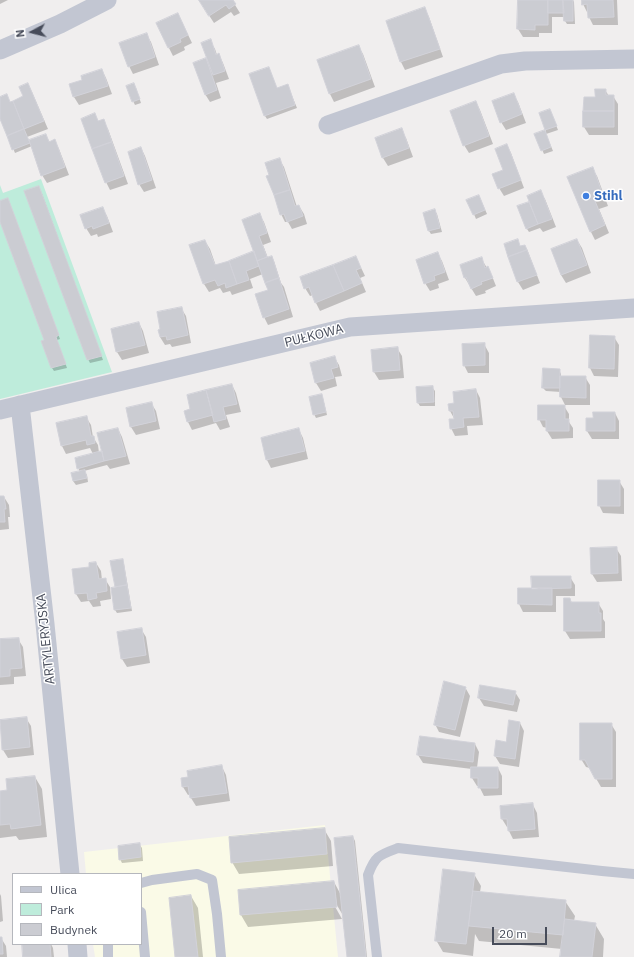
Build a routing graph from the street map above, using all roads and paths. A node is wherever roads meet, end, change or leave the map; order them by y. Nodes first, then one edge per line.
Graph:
1 (107, 0) edge
2 (0, 50) edge
3 (634, 59) edge
4 (328, 125) dead end
5 (634, 308) edge
6 (20, 405) junction
7 (0, 410) edge
8 (70, 873) edge
9 (634, 874) edge
10 (142, 883) edge
11 (142, 923) edge
12 (76, 945) edge
13 (108, 945) edge
14 (78, 957) edge
15 (108, 957) edge
16 (145, 957) edge
17 (221, 957) edge
18 (377, 957) edge

1 - 2 street
3 - 4 street
5 - 6 street, PUŁKOWA
6 - 7 street, PUŁKOWA
6 - 8 street, ARTYLERYJSKA
9 - 18 lane
10 - 17 lane
11 - 16 lane
12 - 14 street
13 - 15 lane

